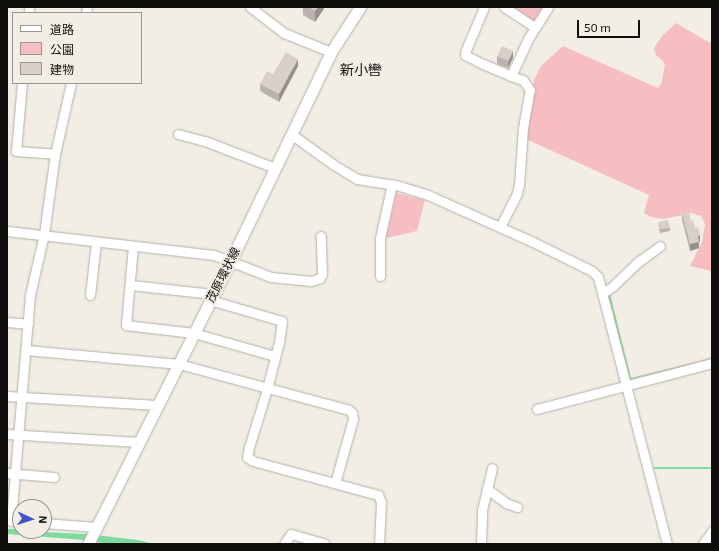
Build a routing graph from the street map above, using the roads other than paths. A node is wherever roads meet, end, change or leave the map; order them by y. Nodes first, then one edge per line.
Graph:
1 (250, 7) edge
2 (360, 7) edge
3 (484, 7) edge
4 (504, 7) edge
5 (548, 7) edge
6 (535, 27) junction
7 (331, 52) junction
8 (511, 76) junction
9 (22, 84) edge
10 (71, 84) edge
11 (178, 134) dead end
12 (291, 134) junction
13 (55, 154) junction
14 (275, 168) junction
15 (392, 184) junction
16 (500, 227) junction
17 (7, 232) edge
18 (44, 234) junction
19 (321, 236) dead end
20 (96, 242) junction
21 (133, 246) junction
22 (660, 246) dead end
23 (230, 262) junction
24 (380, 276) dead end
25 (131, 285) junction
26 (603, 293) junction
27 (90, 295) dead end
28 (212, 297) junction
29 (7, 322) edge
30 (28, 324) junction
31 (194, 333) junction
32 (26, 350) junction
33 (276, 356) junction
34 (712, 363) edge
35 (179, 364) junction
36 (626, 385) junction
37 (267, 389) junction
38 (7, 396) edge
39 (22, 396) junction
40 (157, 405) junction
41 (537, 409) dead end
42 (7, 434) edge
43 (18, 434) junction
44 (138, 442) junction
45 (492, 468) dead end
46 (11, 473) edge
47 (54, 477) dead end
48 (335, 483) junction
49 (487, 489) junction
50 (12, 499) edge
51 (517, 507) dead end
52 (52, 523) edge
53 (96, 526) junction
54 (712, 531) edge
55 (88, 544) edge
56 (284, 544) edge
57 (325, 544) edge
58 (379, 544) edge
59 (480, 544) edge
60 (667, 544) edge
61 (703, 544) edge

1 - 7 street
2 - 7 main road, 茂原環状線
3 - 8 street
4 - 6 street
5 - 6 street
6 - 8 street
7 - 12 main road, 茂原環状線
8 - 16 street
9 - 13 street
10 - 13 street
11 - 14 street
12 - 14 main road, 茂原環状線
12 - 15 street
13 - 18 street
14 - 23 main road, 茂原環状線
15 - 16 street
15 - 24 street
16 - 26 street
17 - 18 street
18 - 20 street
18 - 30 street
19 - 23 street
20 - 21 street
20 - 27 street
21 - 23 street
21 - 25 street
22 - 26 street
23 - 28 main road, 茂原環状線
25 - 28 street
25 - 31 street
26 - 36 street
28 - 31 main road, 茂原環状線
28 - 33 street
29 - 30 street
30 - 32 street
31 - 33 street
31 - 35 main road, 茂原環状線
32 - 35 street
32 - 39 street
33 - 37 street
34 - 36 street
35 - 37 street
35 - 40 main road, 茂原環状線
36 - 41 street
36 - 60 street
37 - 48 street
37 - 48 street
38 - 39 street
39 - 40 street
39 - 43 street
40 - 44 main road, 茂原環状線
42 - 43 street
43 - 44 street
43 - 46 street
44 - 53 main road, 茂原環状線
45 - 49 street
46 - 47 street
46 - 50 street
48 - 58 street
49 - 51 street
49 - 59 street
52 - 53 street
53 - 55 main road, 茂原環状線
54 - 61 street
56 - 57 street

